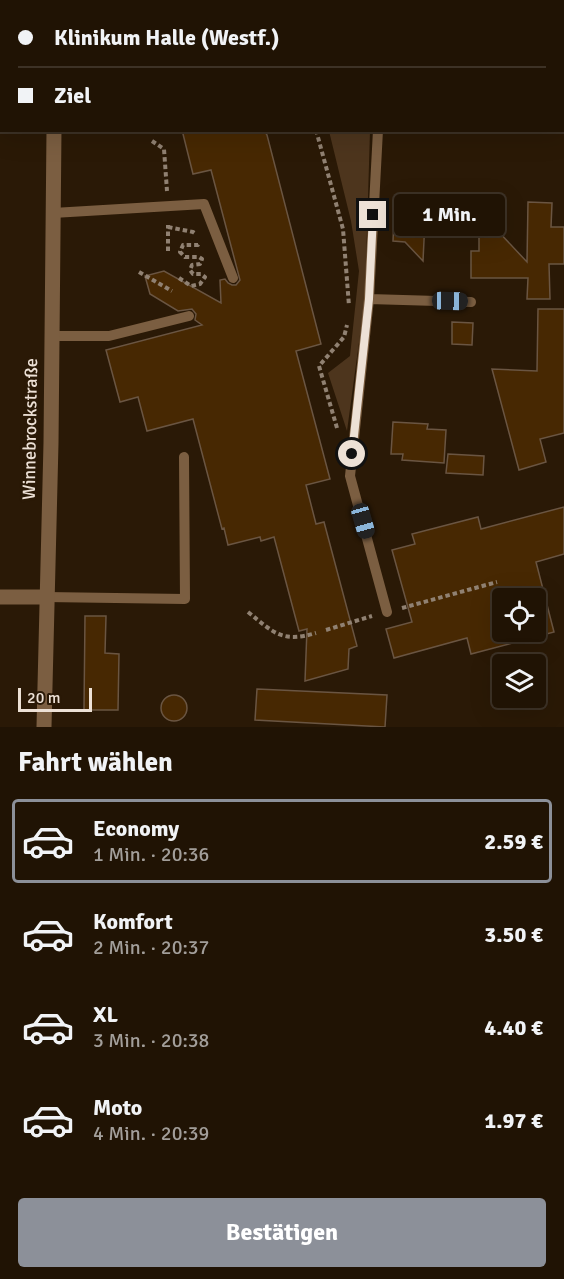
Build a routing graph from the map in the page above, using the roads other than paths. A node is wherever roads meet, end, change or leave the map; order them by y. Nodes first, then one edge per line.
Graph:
1 (54, 132) edge
2 (378, 132) edge
3 (53, 213) junction
4 (233, 278) dead end
5 (369, 299) junction
6 (471, 302) dead end
7 (189, 316) dead end
8 (51, 336) junction
9 (184, 457) dead end
10 (0, 597) edge
11 (46, 597) junction
12 (387, 612) road end
13 (44, 727) edge

1 - 3 street, Winnebrockstraße
2 - 5 lane
3 - 4 lane
3 - 8 street, Winnebrockstraße
5 - 6 lane
5 - 12 lane
7 - 8 lane
8 - 11 street, Winnebrockstraße
9 - 11 lane
10 - 11 street
11 - 13 street, Winnebrockstraße

